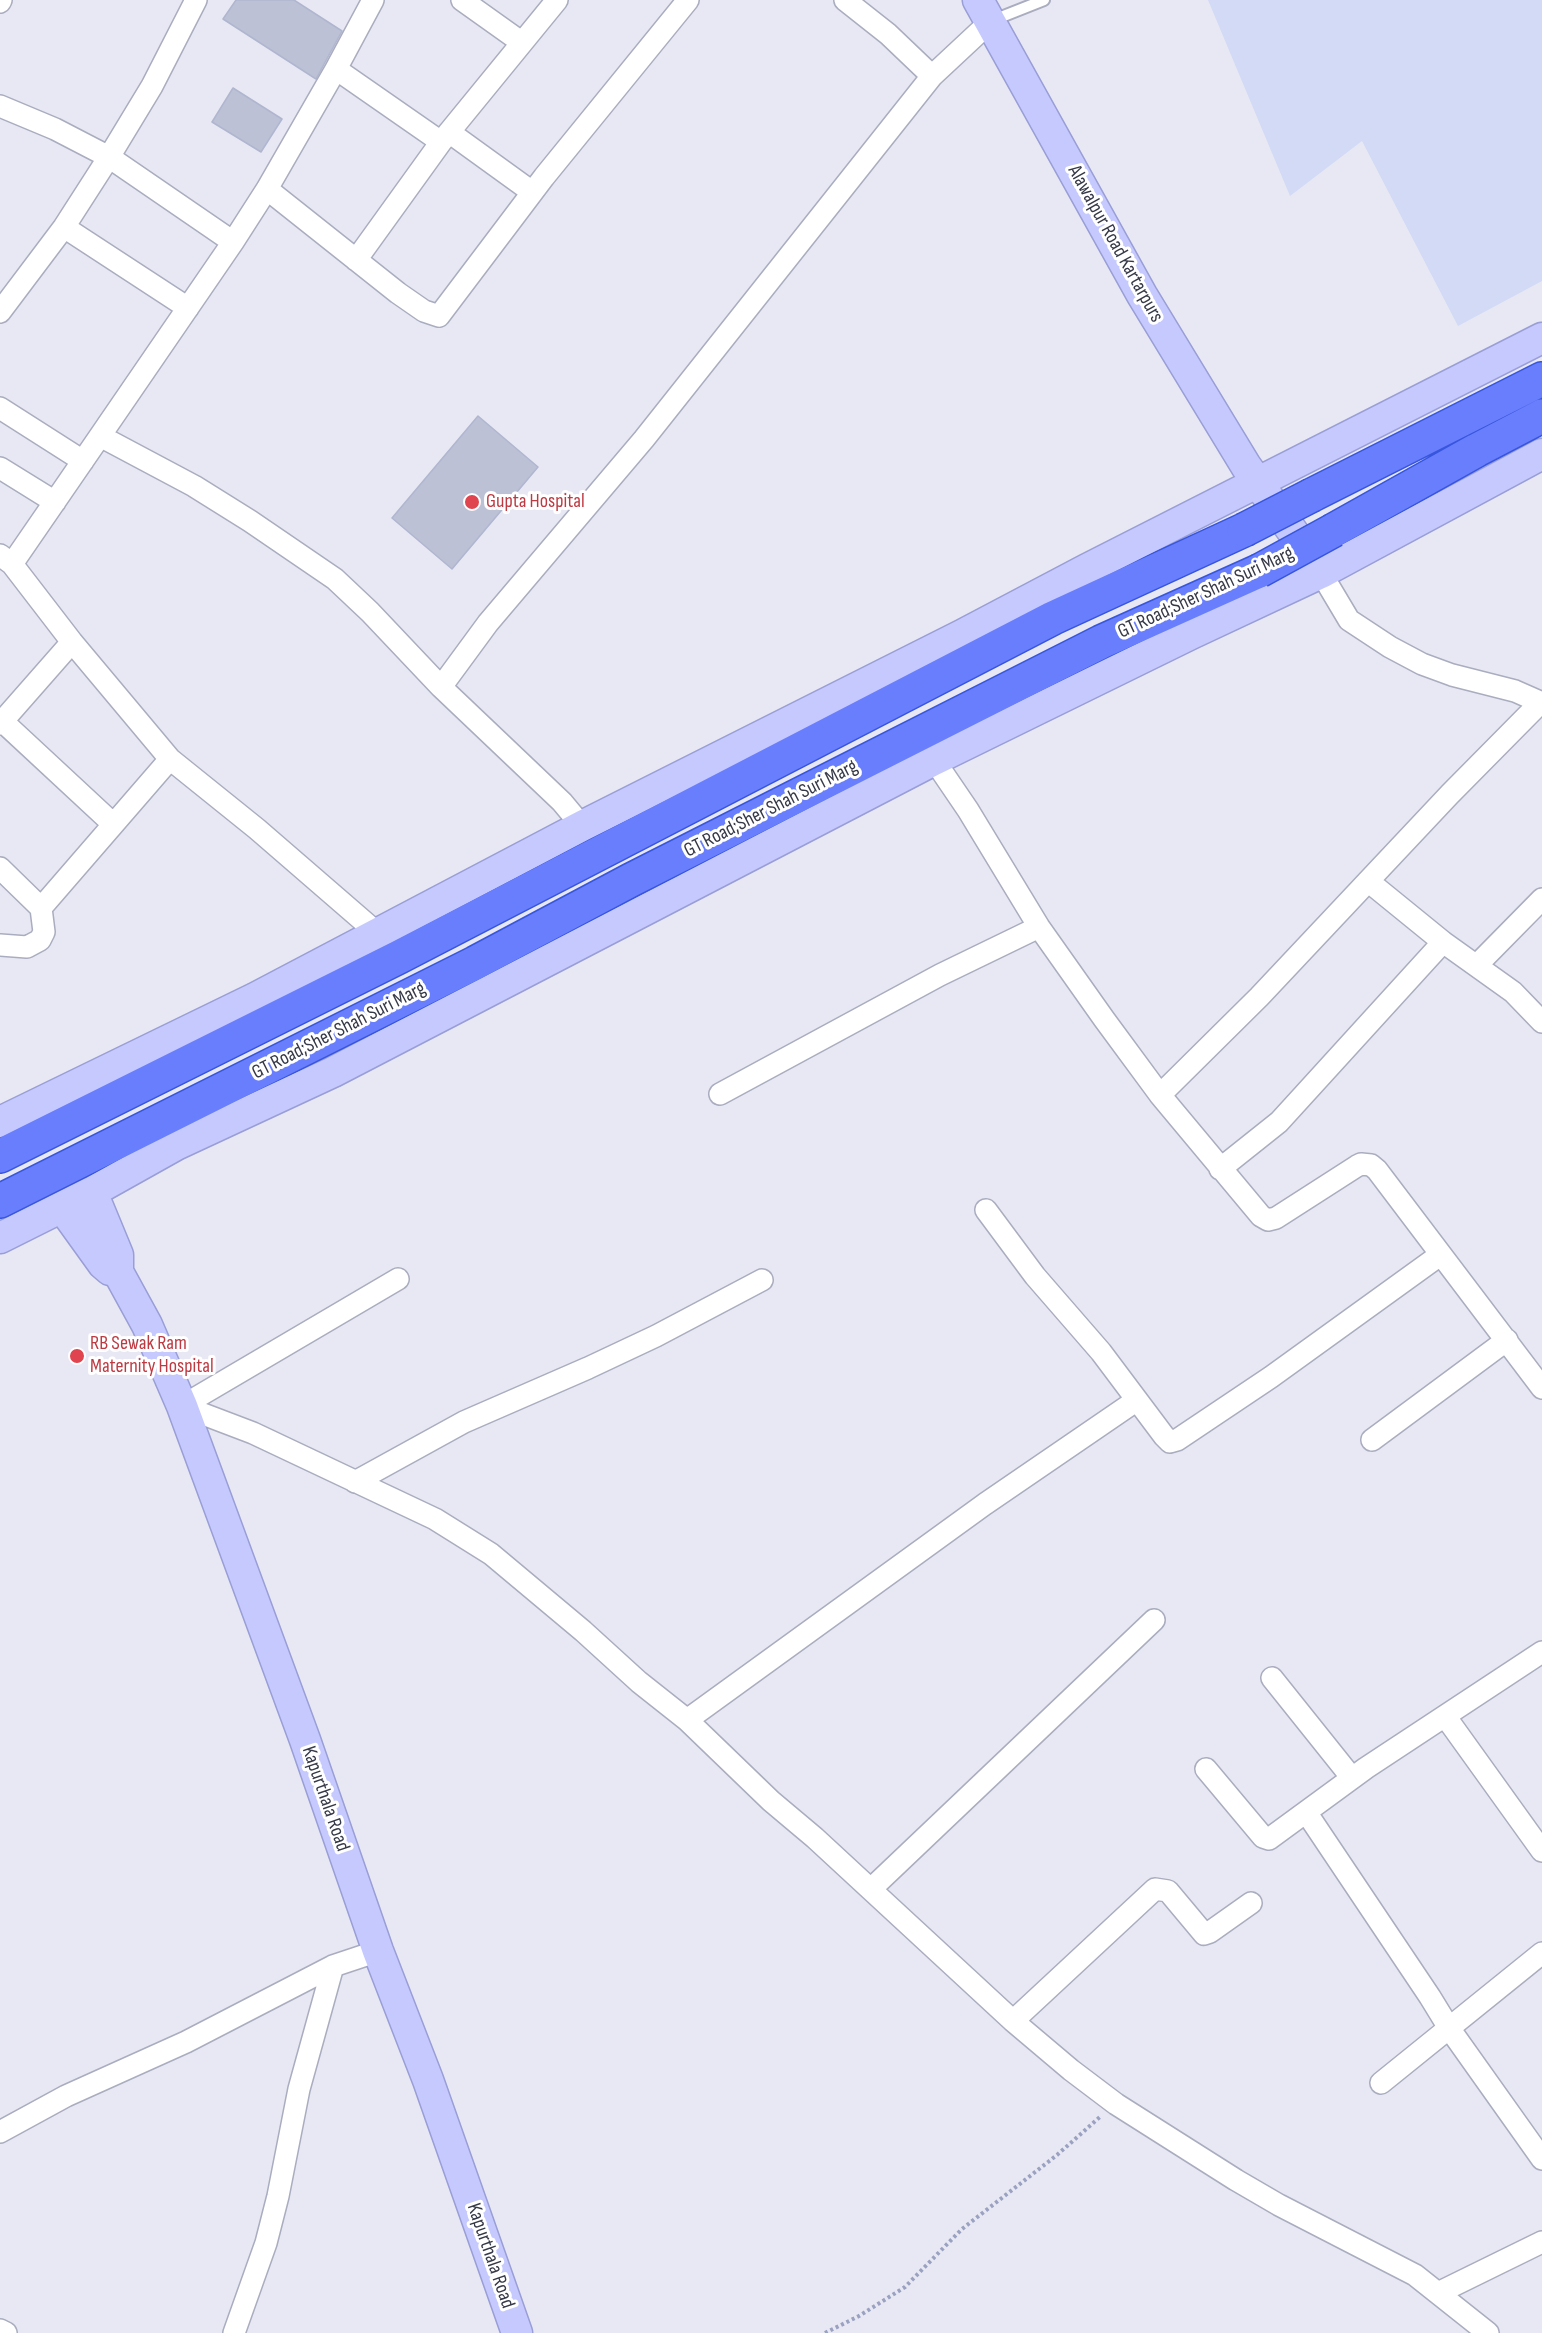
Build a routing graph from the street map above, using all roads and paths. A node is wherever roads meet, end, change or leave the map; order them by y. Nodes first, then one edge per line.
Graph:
1 (196, 0) edge
2 (373, 0) edge
3 (462, 0) edge
4 (557, 0) edge
5 (688, 0) edge
6 (844, 0) edge
7 (1044, 0) edge
8 (984, 10) edge
9 (521, 42) junction
10 (336, 69) junction
11 (932, 76) junction
12 (0, 106) edge
13 (445, 137) junction
14 (109, 157) junction
15 (267, 189) junction
16 (532, 192) junction
17 (64, 227) junction
18 (233, 242) junction
19 (356, 260) junction
20 (188, 308) junction
21 (0, 312) edge
22 (1542, 338) edge
23 (1542, 379) edge
24 (0, 408) edge
25 (1542, 416) edge
26 (100, 436) junction
27 (1542, 454) edge
28 (83, 461) junction
29 (0, 468) edge
30 (1260, 483) junction
31 (54, 502) junction
32 (6, 559) edge
33 (1321, 573) junction
34 (72, 642) junction
35 (441, 687) junction
36 (1541, 702) edge
37 (1, 721) edge
38 (170, 759) junction
39 (934, 760) junction
40 (112, 824) junction
41 (582, 826) junction
42 (0, 868) edge
43 (1368, 881) junction
44 (1542, 899) edge
45 (41, 908) junction
46 (1039, 927) junction
47 (376, 932) junction
48 (1443, 942) junction
49 (0, 945) edge
50 (1477, 965) junction
51 (1542, 1022) edge
52 (720, 1094) dead end
53 (1160, 1095) junction
54 (0, 1122) edge
55 (0, 1156) edge
56 (1220, 1169) junction
57 (92, 1192) junction
58 (0, 1202) edge
59 (62, 1207) junction
60 (986, 1210) dead end
61 (0, 1238) edge
62 (1440, 1255) junction
63 (118, 1272) junction
64 (398, 1279) dead end
65 (762, 1280) dead end
66 (1507, 1340) junction
67 (1542, 1388) edge
68 (1137, 1400) junction
69 (182, 1406) junction
70 (1372, 1440) dead end
71 (354, 1482) junction
72 (1154, 1620) dead end
73 (1542, 1652) edge
74 (1272, 1678) dead end
75 (1445, 1716) junction
76 (687, 1720) junction
77 (1206, 1769) dead end
78 (1352, 1778) junction
79 (1306, 1812) junction
80 (1542, 1851) edge
81 (871, 1889) junction
82 (1251, 1903) dead end
83 (378, 1951) junction
84 (1542, 1953) edge
85 (333, 1966) junction
86 (1013, 2021) junction
87 (1449, 2028) junction
88 (1381, 2083) dead end
89 (1116, 2104) junction
90 (0, 2132) edge
91 (1542, 2159) edge
92 (1542, 2242) edge
93 (1438, 2293) junction
94 (0, 2330) edge
95 (6, 2333) edge
96 (234, 2333) edge
97 (517, 2333) edge
98 (825, 2333) edge
99 (1488, 2333) edge

1 - 14 street
2 - 10 street
3 - 9 street
4 - 9 street
5 - 16 street
6 - 11 street
7 - 8 lane
8 - 11 street
8 - 30 main road, Alawalpur Road Kartarpurs
9 - 13 street
10 - 13 street
10 - 15 street
11 - 35 street
12 - 14 street
13 - 16 street
13 - 19 street
14 - 17 street
14 - 18 street
15 - 18 street
15 - 19 street
16 - 19 street
17 - 20 street
17 - 21 street
18 - 20 street
20 - 26 street
22 - 30 main road
23 - 55 highway, GT Road;Sher Shah Suri Marg, bridge
24 - 28 street
25 - 58 highway, GT Road;Sher Shah Suri Marg, bridge
26 - 28 street
26 - 35 street
27 - 33 main road
28 - 31 street
29 - 31 street
30 - 33 main road, Alawalpur Road Kartarpurs
30 - 41 main road
31 - 32 street
32 - 34 street
33 - 36 street
33 - 39 main road
34 - 37 street
34 - 38 street
35 - 41 street
36 - 43 street
37 - 40 street
38 - 40 street
38 - 47 street
39 - 46 street
39 - 57 main road
40 - 45 street
41 - 47 main road
42 - 45 street
43 - 48 street
43 - 53 street
44 - 50 street
45 - 49 street
46 - 52 street
46 - 53 street
47 - 54 main road
48 - 50 street
48 - 56 street
50 - 51 street
53 - 56 street
56 - 62 street
57 - 59 main road
57 - 63 main road, Kapurthala Road
59 - 61 main road
59 - 63 main road, Kapurthala Road
60 - 68 street
62 - 66 street
62 - 68 street
63 - 69 main road, Kapurthala Road
64 - 69 street
65 - 71 street
66 - 67 street
66 - 70 street
68 - 76 street
69 - 71 street
69 - 83 main road, Kapurthala Road
71 - 76 street
72 - 81 street
73 - 75 street
74 - 78 street
75 - 78 street
75 - 80 street
76 - 81 street
77 - 79 street
78 - 79 street
79 - 87 street
81 - 86 street
82 - 86 street
83 - 85 street
83 - 97 main road, Kapurthala Road
84 - 87 street
85 - 90 street
85 - 96 street
86 - 89 street
87 - 88 street
87 - 91 street
89 - 93 street
89 - 98 path
92 - 93 street
93 - 99 street
94 - 95 street

